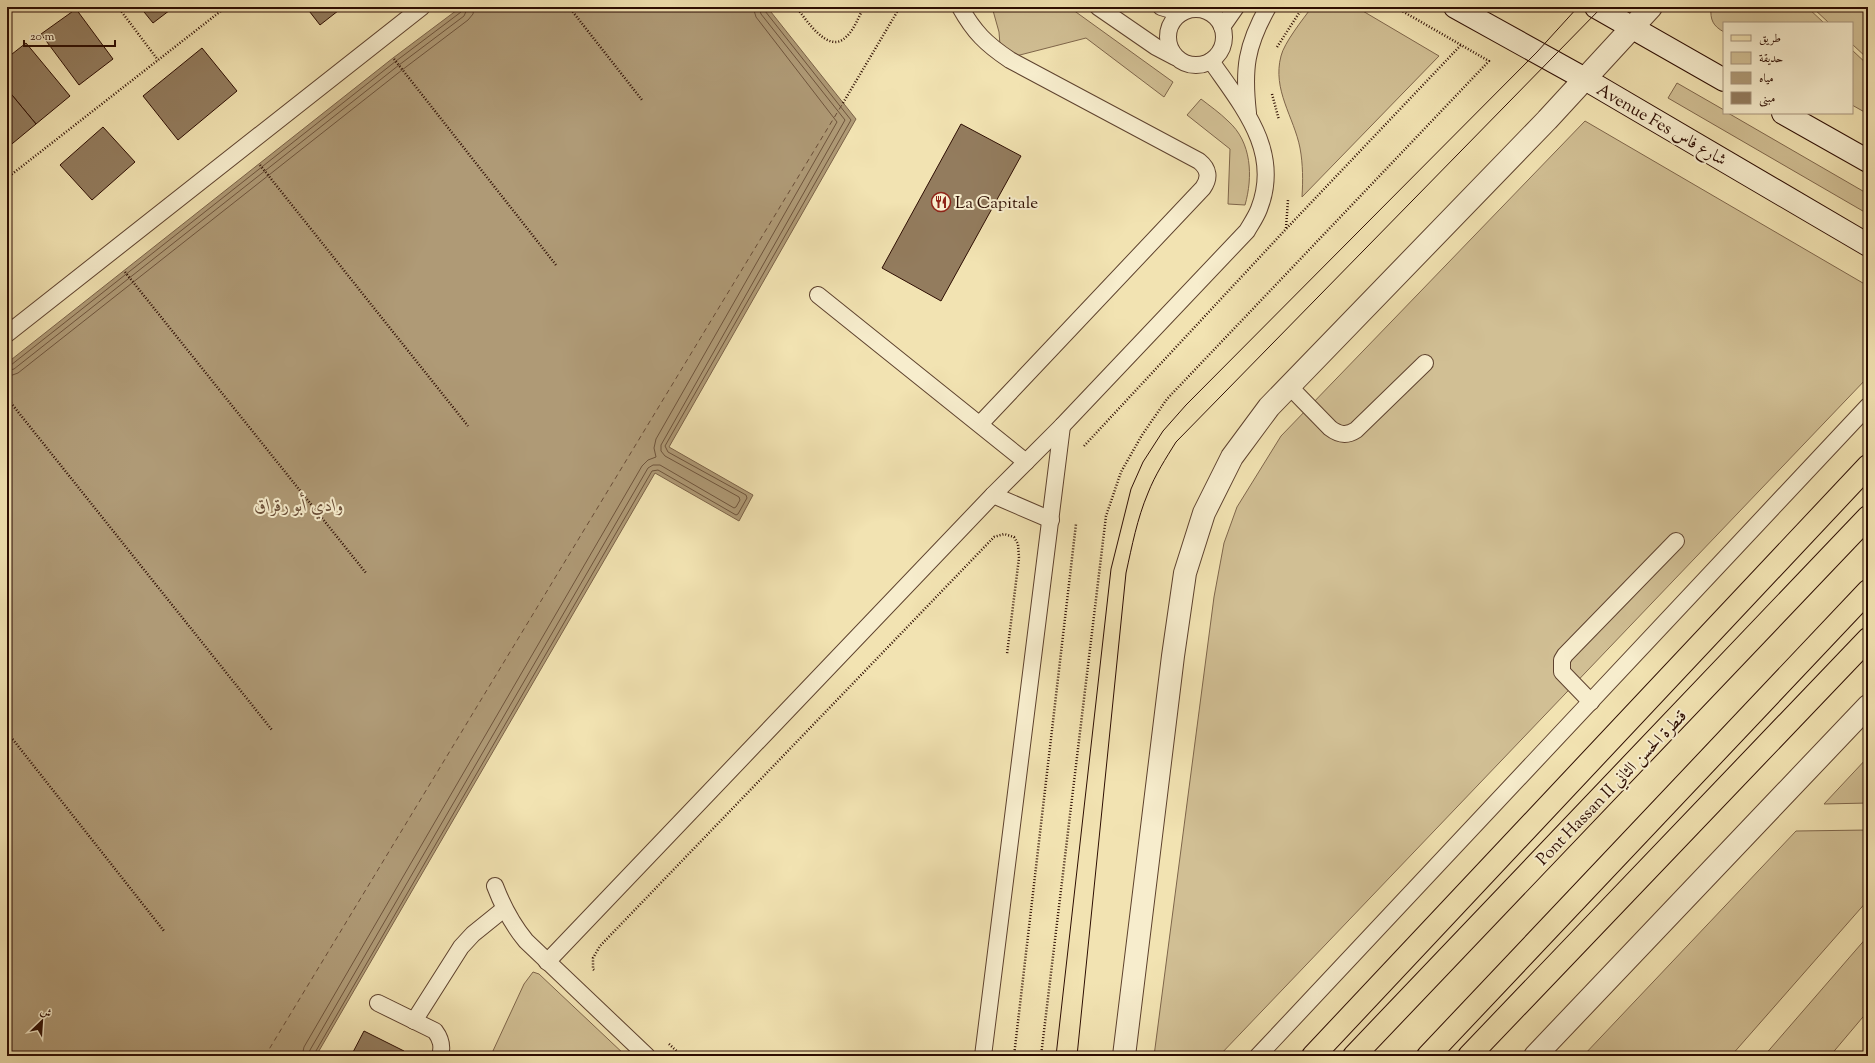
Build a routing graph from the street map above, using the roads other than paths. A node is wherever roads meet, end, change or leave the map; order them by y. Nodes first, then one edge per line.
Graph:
1 (422, 7) edge
2 (960, 7) edge
3 (1098, 7) edge
4 (1160, 7) edge
5 (1236, 7) edge
6 (1268, 7) edge
7 (1455, 7) edge
8 (1596, 7) edge
9 (1651, 7) edge
10 (1188, 10) edge
11 (1222, 27) junction
12 (1631, 28) junction
13 (1223, 46) junction
14 (1248, 50) junction
15 (1175, 57) junction
16 (1211, 61) junction
17 (1585, 79) junction
18 (1723, 79) edge
19 (1785, 114) edge
20 (1248, 115) junction
21 (1868, 161) edge
22 (1868, 245) edge
23 (818, 295) dead end
24 (7, 334) edge
25 (1424, 363) dead end
26 (1289, 386) junction
27 (1868, 406) edge
28 (980, 424) junction
29 (1062, 426) junction
30 (1026, 462) junction
31 (1868, 466) edge
32 (993, 495) junction
33 (1868, 517) edge
34 (1050, 520) junction
35 (1676, 541) dead end
36 (1868, 591) edge
37 (1868, 639) edge
38 (1591, 702) junction
39 (1868, 706) edge
40 (494, 886) dead end
41 (504, 909) junction
42 (547, 962) junction
43 (378, 1003) dead end
44 (414, 1021) junction
45 (440, 1056) edge
46 (647, 1056) edge
47 (982, 1056) edge
48 (1124, 1056) edge
49 (1258, 1056) edge
50 (1313, 1056) edge
51 (1354, 1056) edge
52 (1428, 1056) edge
53 (1469, 1056) edge
54 (1534, 1056) edge

1 - 24 lane
2 - 28 lane
3 - 15 lane
4 - 10 lane
5 - 11 lane
6 - 14 lane
7 - 17 street, Avenue Fes شارع فاس
8 - 12 street
9 - 12 street
10 - 11 lane
10 - 15 lane
11 - 13 lane
12 - 17 street
12 - 18 street
13 - 14 lane
13 - 16 lane
14 - 20 lane
15 - 16 lane
16 - 20 lane
17 - 22 street, Avenue Fes شارع فاس
17 - 26 street
19 - 21 street
20 - 29 lane
23 - 28 lane
25 - 26 lane
26 - 48 street
27 - 38 lane
28 - 30 lane
29 - 30 lane
29 - 34 lane
30 - 32 lane
31 - 50 main road
32 - 34 lane
32 - 42 lane
33 - 51 main road, Pont Hassan II قنطرة الحسن الثاني
34 - 47 lane
35 - 38 lane
36 - 52 main road
37 - 53 main road
38 - 49 lane
39 - 54 street
40 - 41 lane
41 - 42 lane
41 - 44 lane
42 - 46 lane
43 - 44 lane
44 - 45 lane

